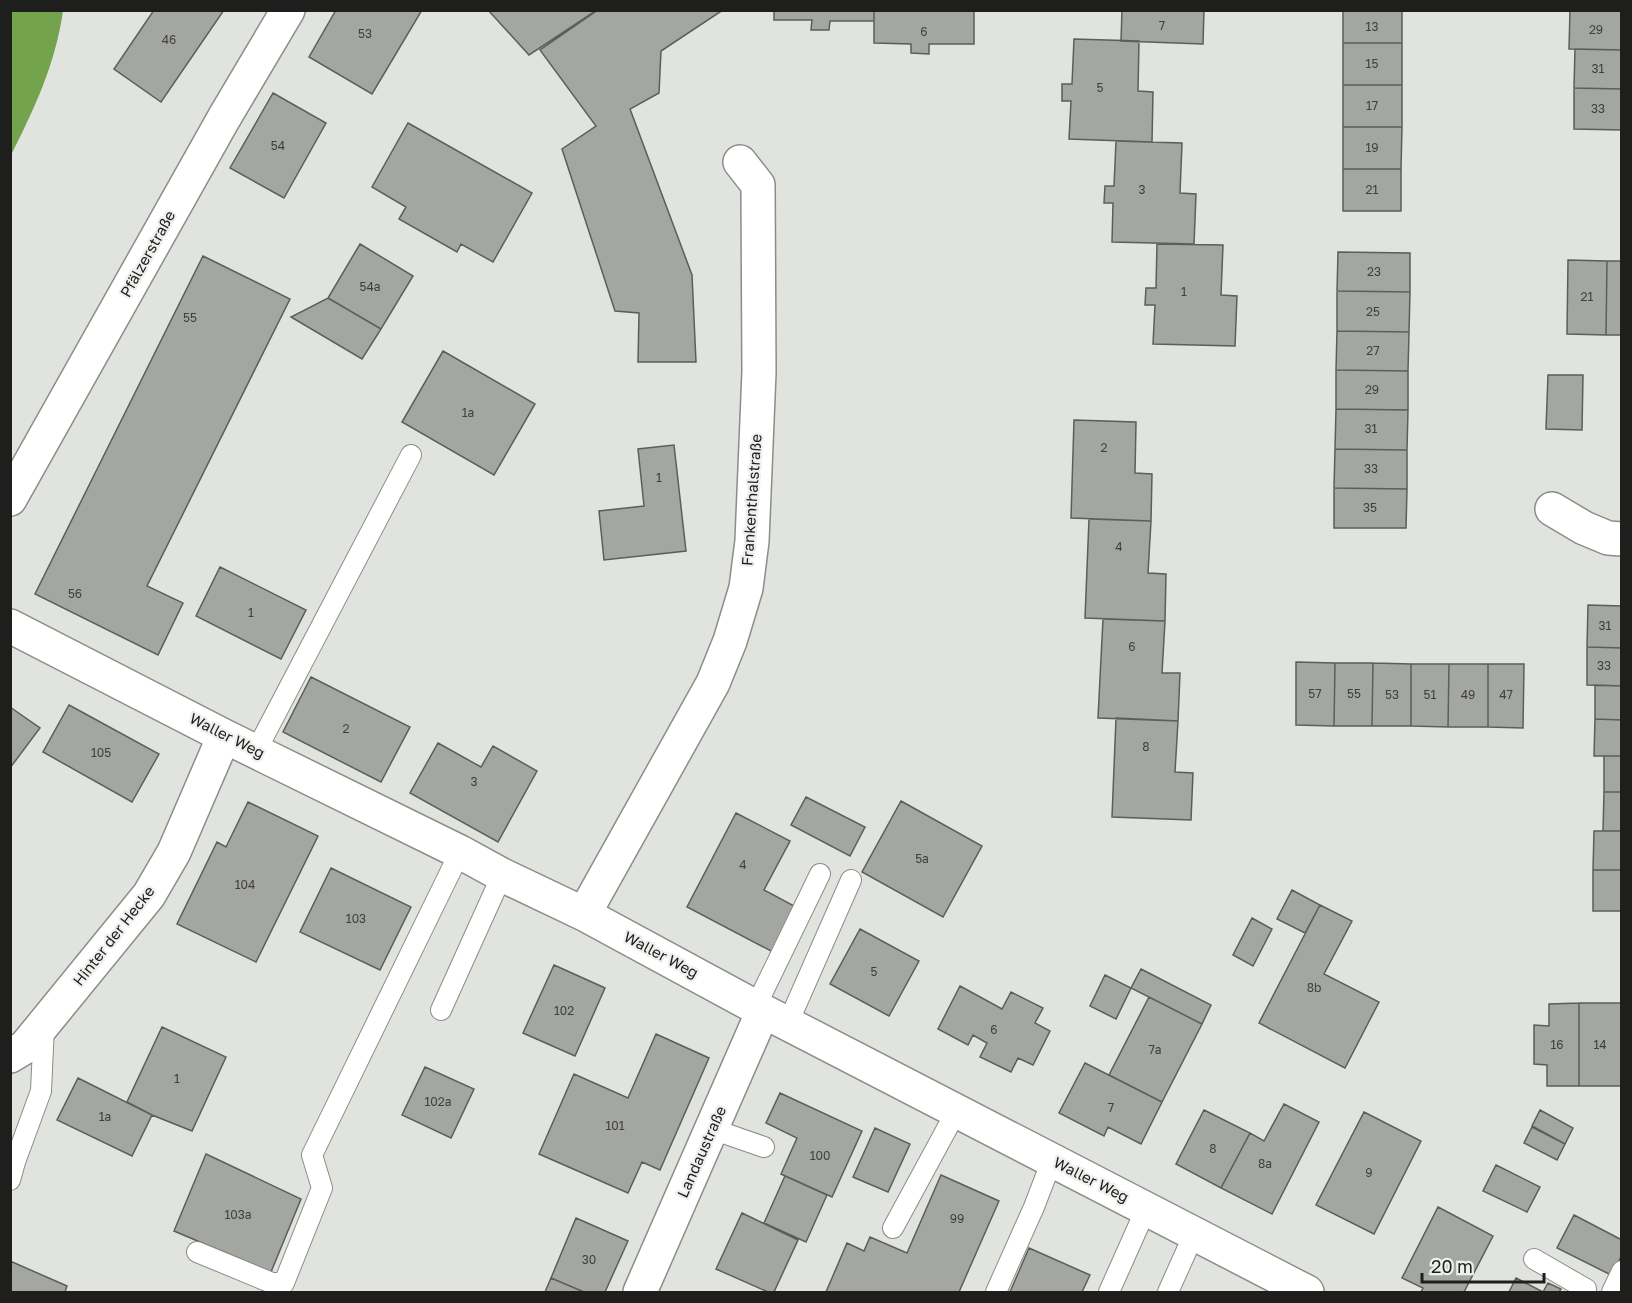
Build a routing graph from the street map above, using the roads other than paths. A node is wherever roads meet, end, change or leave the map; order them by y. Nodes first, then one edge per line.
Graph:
1 (288, 10) edge
2 (740, 162) dead end
3 (411, 455) dead end
4 (10, 500) edge
5 (1552, 509) dead end
6 (1622, 539) edge
7 (10, 626) edge
8 (224, 736) junction
9 (255, 751) junction
10 (460, 852) junction
11 (820, 874) dead end
12 (502, 875) junction
13 (851, 880) dead end
14 (584, 914) junction
15 (441, 1010) dead end
16 (769, 1013) junction
17 (44, 1024) junction
18 (10, 1056) edge
19 (957, 1110) junction
20 (712, 1129) junction
21 (764, 1147) dead end
22 (1052, 1160) junction
23 (10, 1180) edge
24 (1146, 1209) junction
25 (892, 1228) dead end
26 (1194, 1234) junction
27 (197, 1252) dead end
28 (1534, 1258) dead end
29 (1622, 1271) edge
30 (640, 1293) edge
31 (996, 1293) edge
32 (1109, 1293) edge
33 (1168, 1293) edge
34 (1307, 1293) edge
35 (1586, 1293) edge
36 (1612, 1293) edge

1 - 4 street, Pfälzerstraße
2 - 14 street, Frankenthalstraße
3 - 9 lane
5 - 6 street
7 - 8 street, Waller Weg
8 - 9 street, Waller Weg
8 - 17 street, Hinter der Hecke
9 - 10 street, Waller Weg
10 - 12 street, Waller Weg
10 - 27 lane
11 - 16 lane
12 - 14 street, Waller Weg
12 - 15 lane
13 - 16 lane
14 - 16 street, Waller Weg
16 - 19 street, Waller Weg
16 - 20 street, Landaustraße
17 - 18 street, Hinter der Hecke
17 - 23 lane
19 - 22 street, Waller Weg
19 - 25 lane
20 - 21 lane
20 - 30 street, Landaustraße
22 - 24 street, Waller Weg
22 - 31 lane
24 - 26 street, Waller Weg
24 - 32 lane
26 - 33 lane
26 - 34 street, Waller Weg
28 - 35 lane
29 - 36 lane

